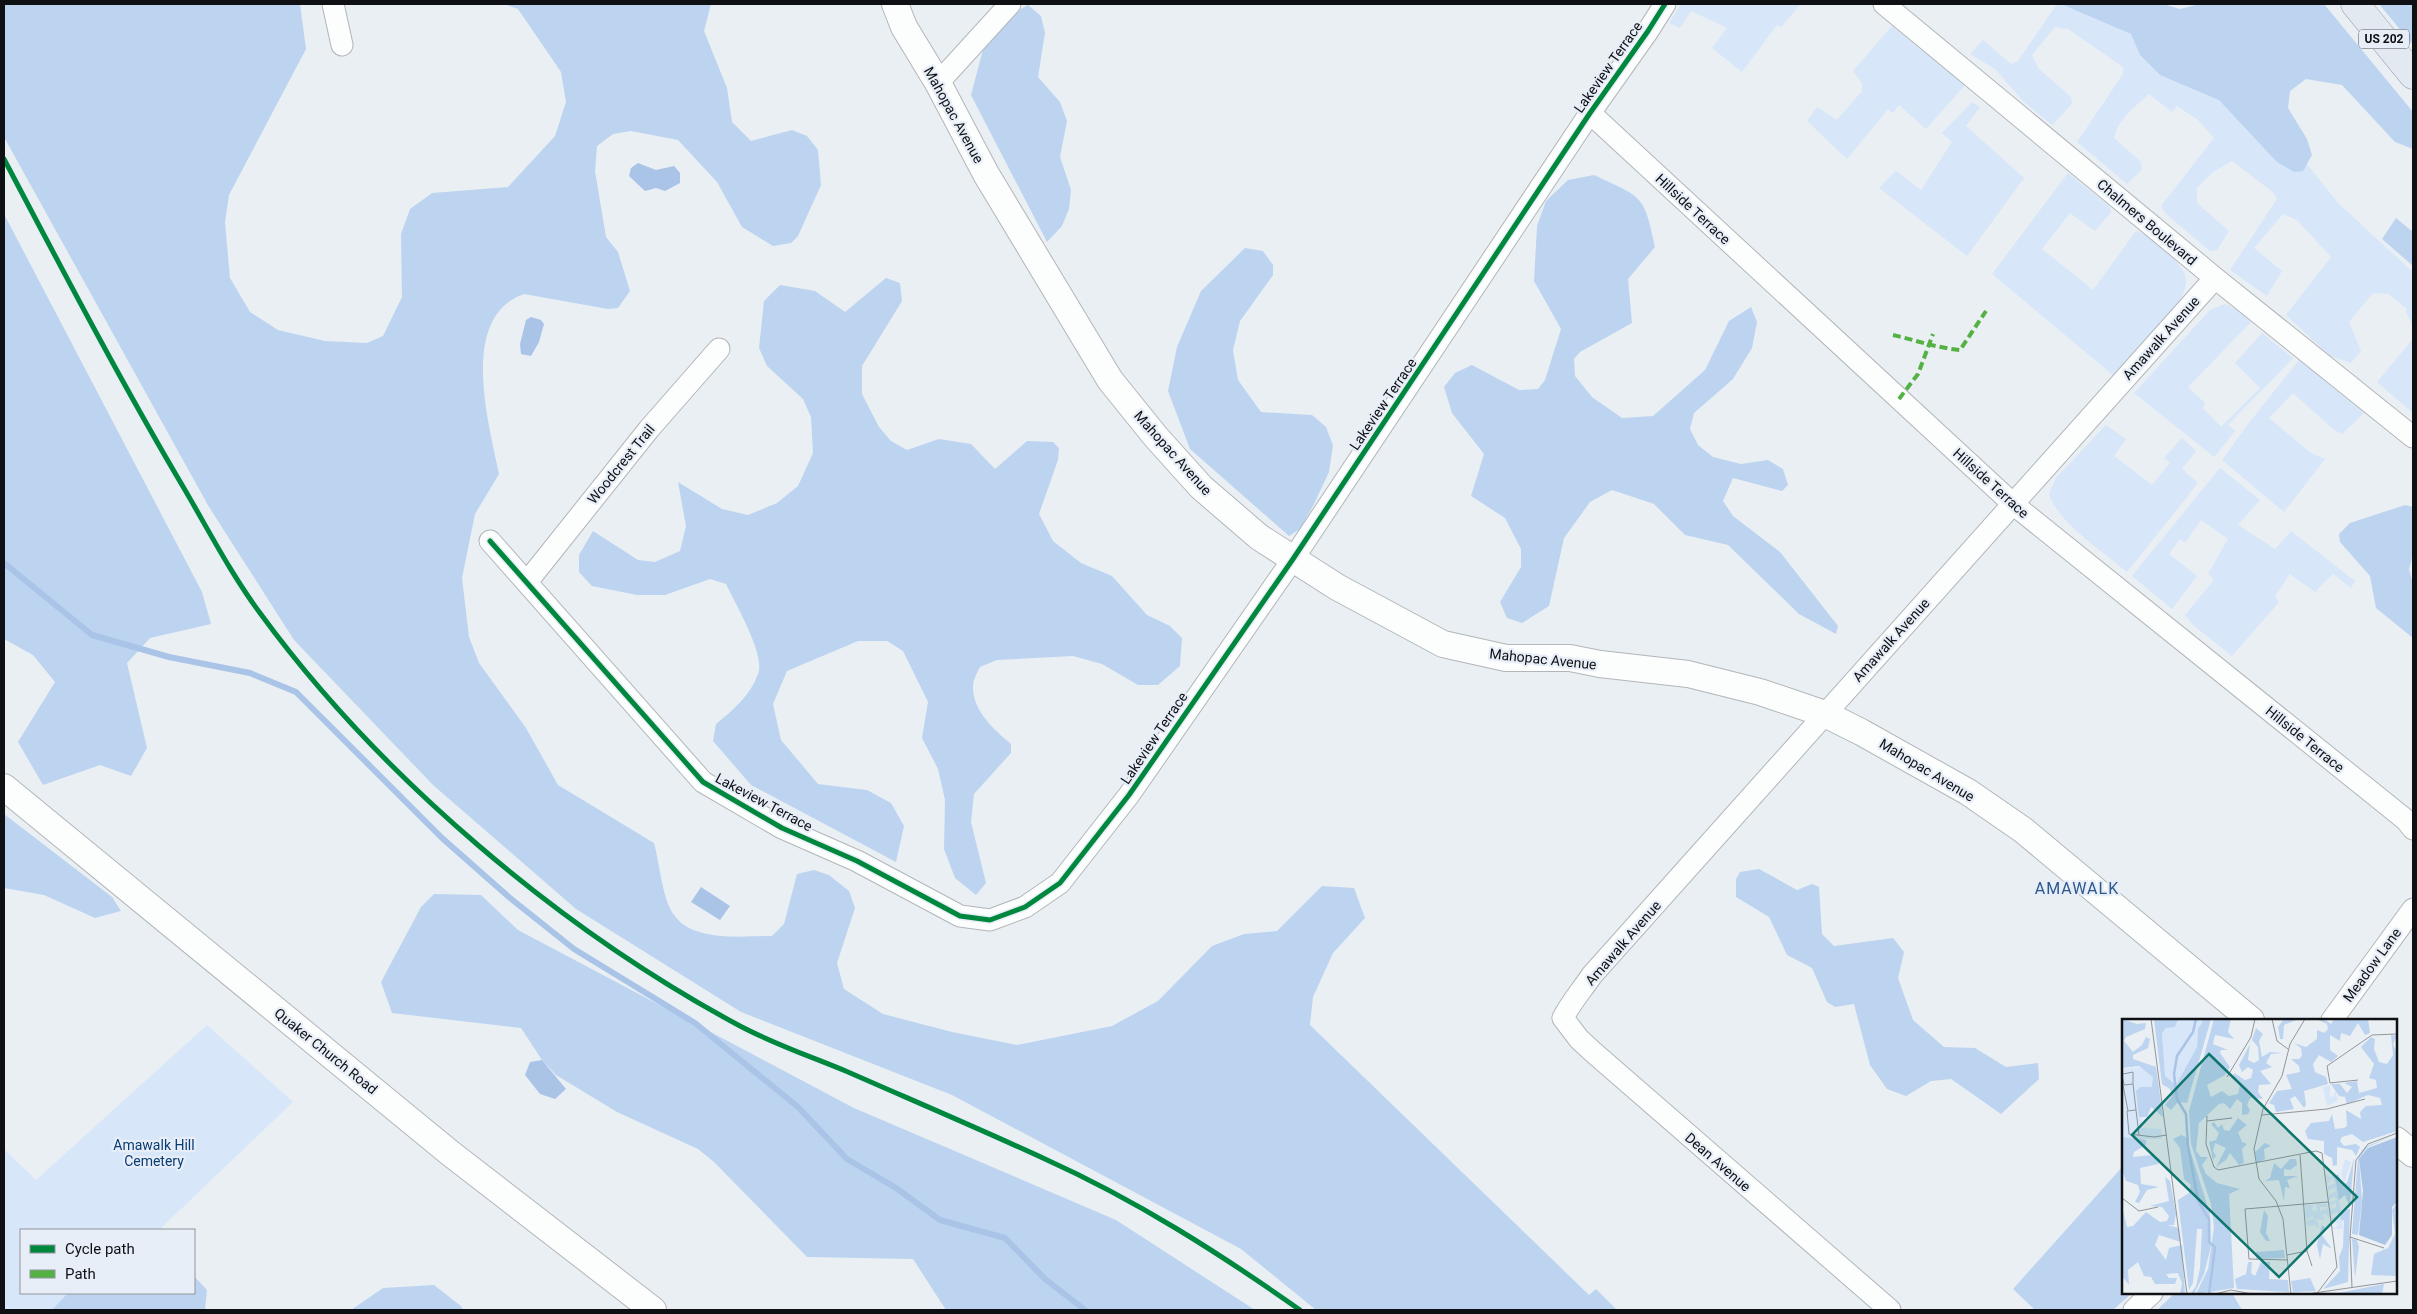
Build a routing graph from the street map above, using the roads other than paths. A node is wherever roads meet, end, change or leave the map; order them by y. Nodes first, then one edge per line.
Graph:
1 (333, 4) edge
2 (895, 4) edge
3 (1010, 4) edge
4 (1665, 4) edge
5 (1884, 4) edge
6 (2355, 4) edge
7 (342, 45) dead end
8 (2413, 75) edge
9 (938, 83) junction
10 (1590, 113) junction
11 (2215, 278) junction
12 (719, 349) dead end
13 (2413, 437) edge
14 (2013, 504) junction
15 (490, 541) dead end
16 (1294, 559) junction
17 (527, 582) junction
18 (1825, 714) junction
19 (4, 787) edge
20 (2413, 829) edge
21 (2413, 909) edge
22 (1570, 1003) joint
23 (2250, 1019) edge
24 (2333, 1019) edge
25 (2397, 1141) edge
26 (2413, 1154) edge
27 (2151, 1294) edge
28 (653, 1310) edge
29 (1890, 1310) edge
30 (2134, 1310) edge

1 - 7 street
2 - 9 street, Mahopac Avenue
3 - 9 street
4 - 10 street, Lakeview Terrace
5 - 11 street, Chalmers Boulevard
6 - 8 main road, US 202
9 - 16 street, Mahopac Avenue
10 - 14 street, Hillside Terrace
10 - 16 street, Lakeview Terrace
11 - 13 street, Chalmers Boulevard
11 - 14 street, Amawalk Avenue
12 - 17 street, Woodcrest Trail
14 - 18 street, Amawalk Avenue
14 - 20 street, Hillside Terrace
15 - 17 street, Lakeview Terrace
16 - 17 street, Lakeview Terrace
16 - 18 street, Mahopac Avenue
18 - 22 street, Amawalk Avenue
18 - 23 street, Mahopac Avenue
19 - 28 street, Quaker Church Road
21 - 24 street, Meadow Lane
22 - 29 street, Dean Avenue
25 - 26 street
27 - 30 street

